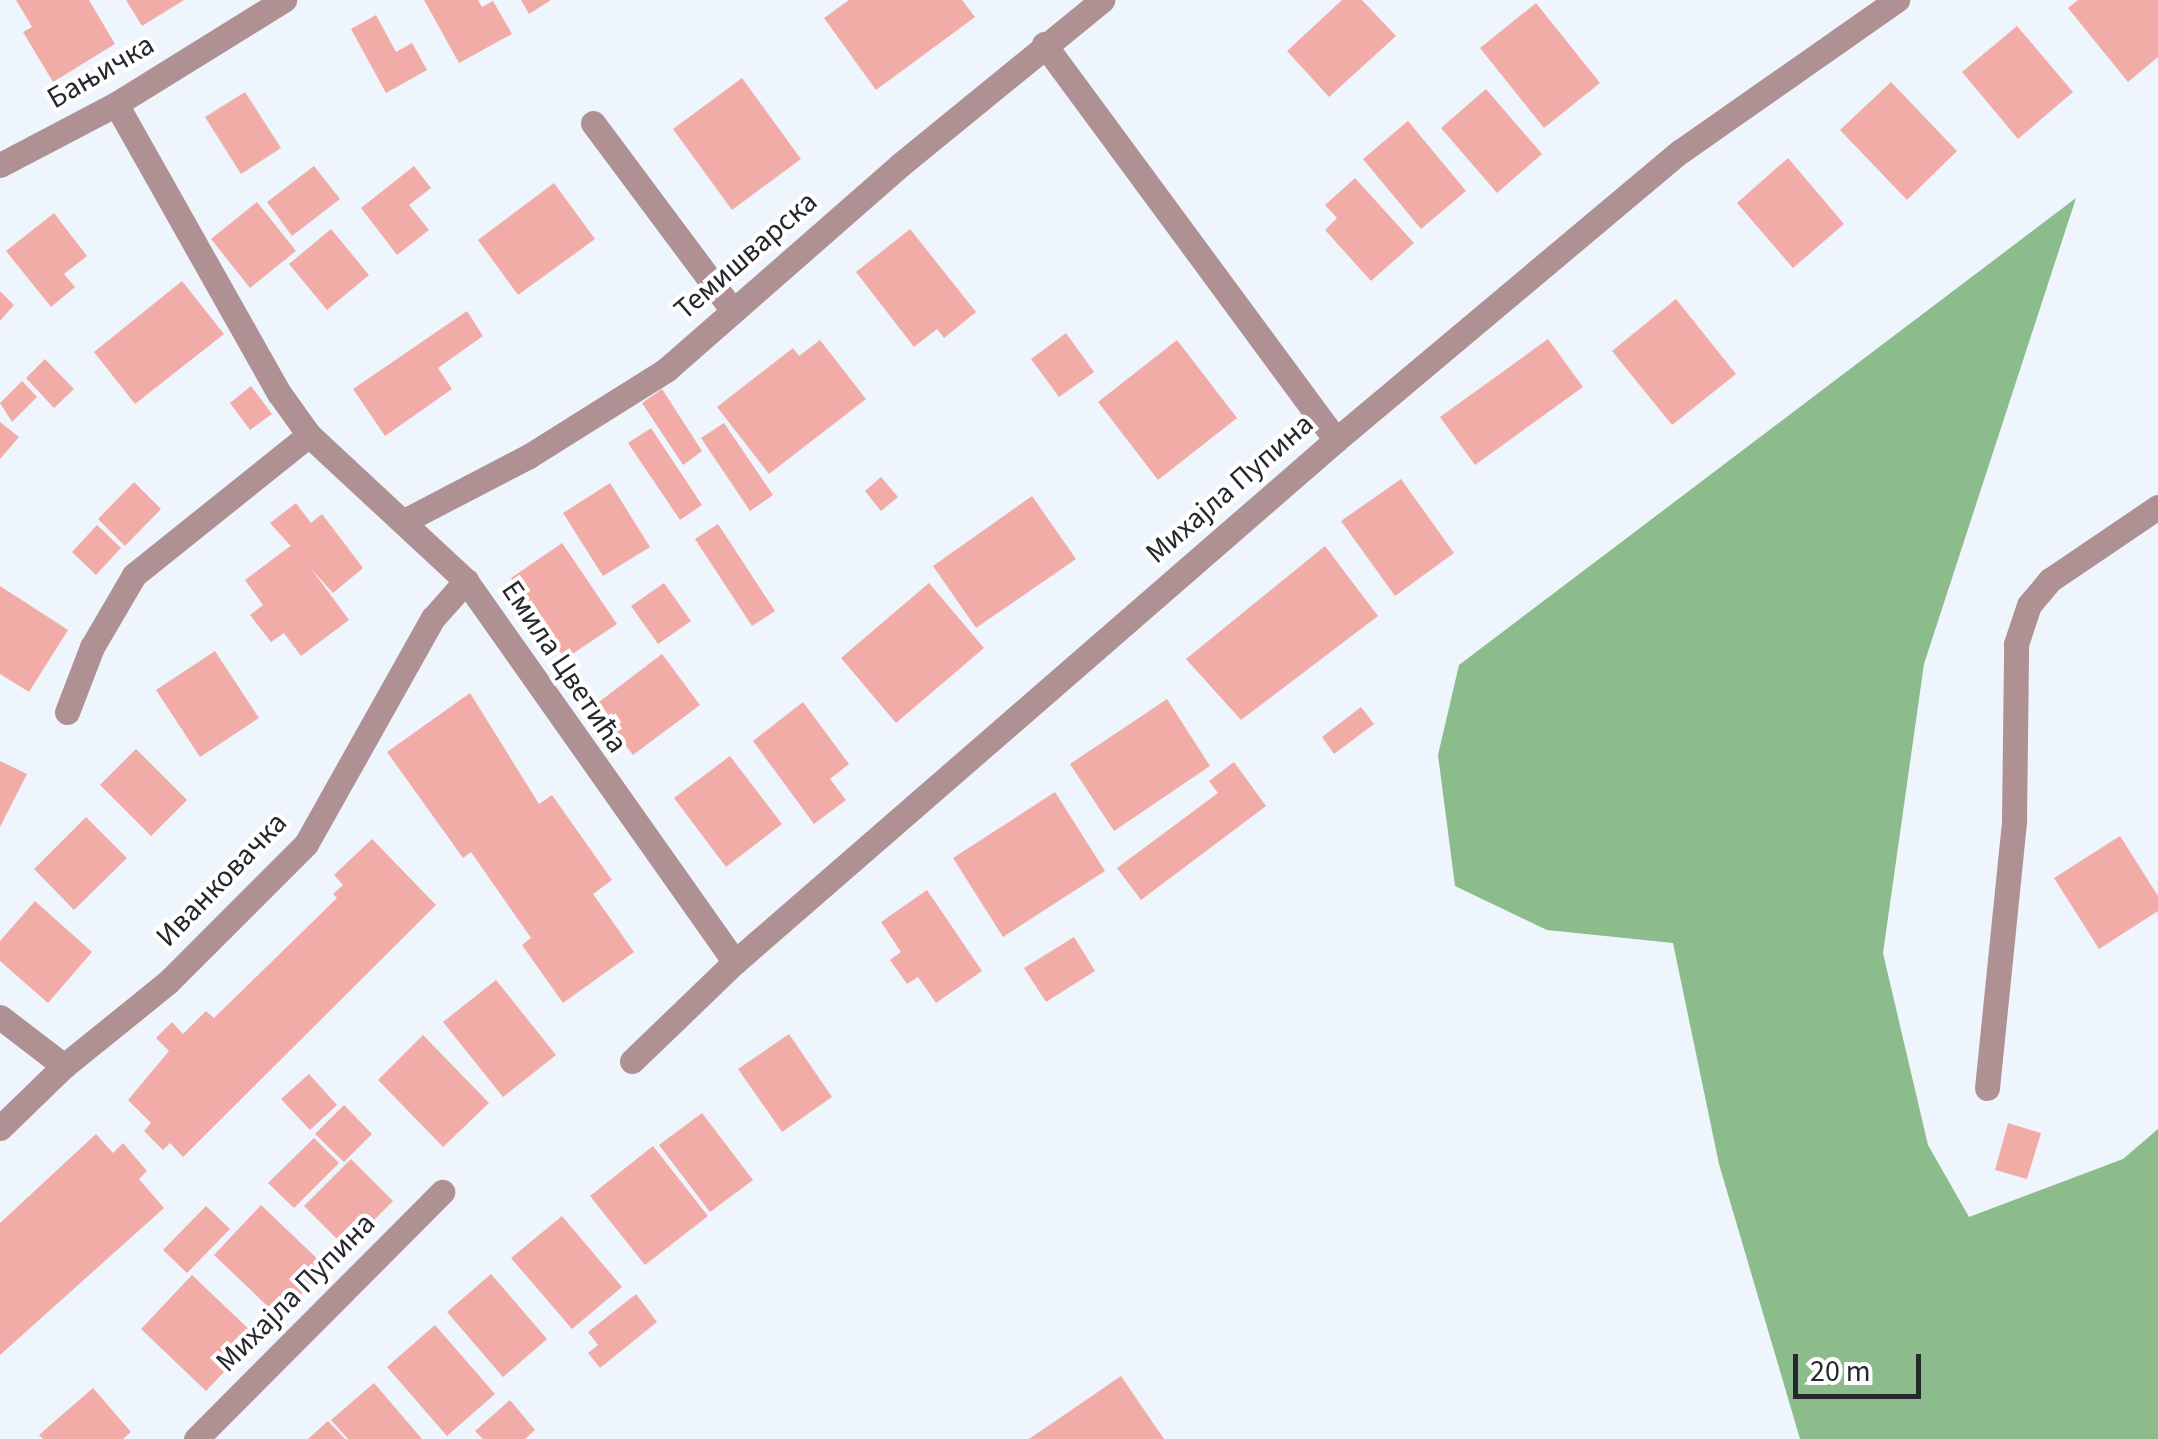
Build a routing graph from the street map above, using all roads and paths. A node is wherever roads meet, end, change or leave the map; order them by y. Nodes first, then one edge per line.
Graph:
1 (284, 0) edge
2 (1102, 0) edge
3 (1897, 0) edge
4 (1044, 44) junction
5 (116, 104) junction
6 (593, 123) dead end
7 (0, 166) edge
8 (733, 311) junction
9 (310, 435) junction
10 (1336, 440) junction
11 (2158, 507) edge
12 (406, 520) junction
13 (466, 581) junction
14 (67, 712) dead end
15 (735, 962) junction
16 (0, 1018) edge
17 (632, 1061) dead end
18 (64, 1066) junction
19 (1986, 1088) dead end
20 (0, 1128) edge
21 (442, 1192) dead end
22 (196, 1439) edge

1 - 5 street, Бањичка
2 - 4 street, Темишварска
3 - 10 street, Михајла Пупина
4 - 8 street, Темишварска
4 - 10 street
5 - 7 street, Бањичка
5 - 9 street, Емила Цветића
6 - 8 street
8 - 12 street, Темишварска
9 - 12 street, Емила Цветића
9 - 14 street
10 - 15 street, Михајла Пупина
11 - 19 street
12 - 13 street, Емила Цветића
13 - 15 street, Емила Цветића
13 - 18 street, Иванковачка
15 - 17 street, Михајла Пупина
16 - 18 street
18 - 20 street, Иванковачка
21 - 22 street, Михајла Пупина

